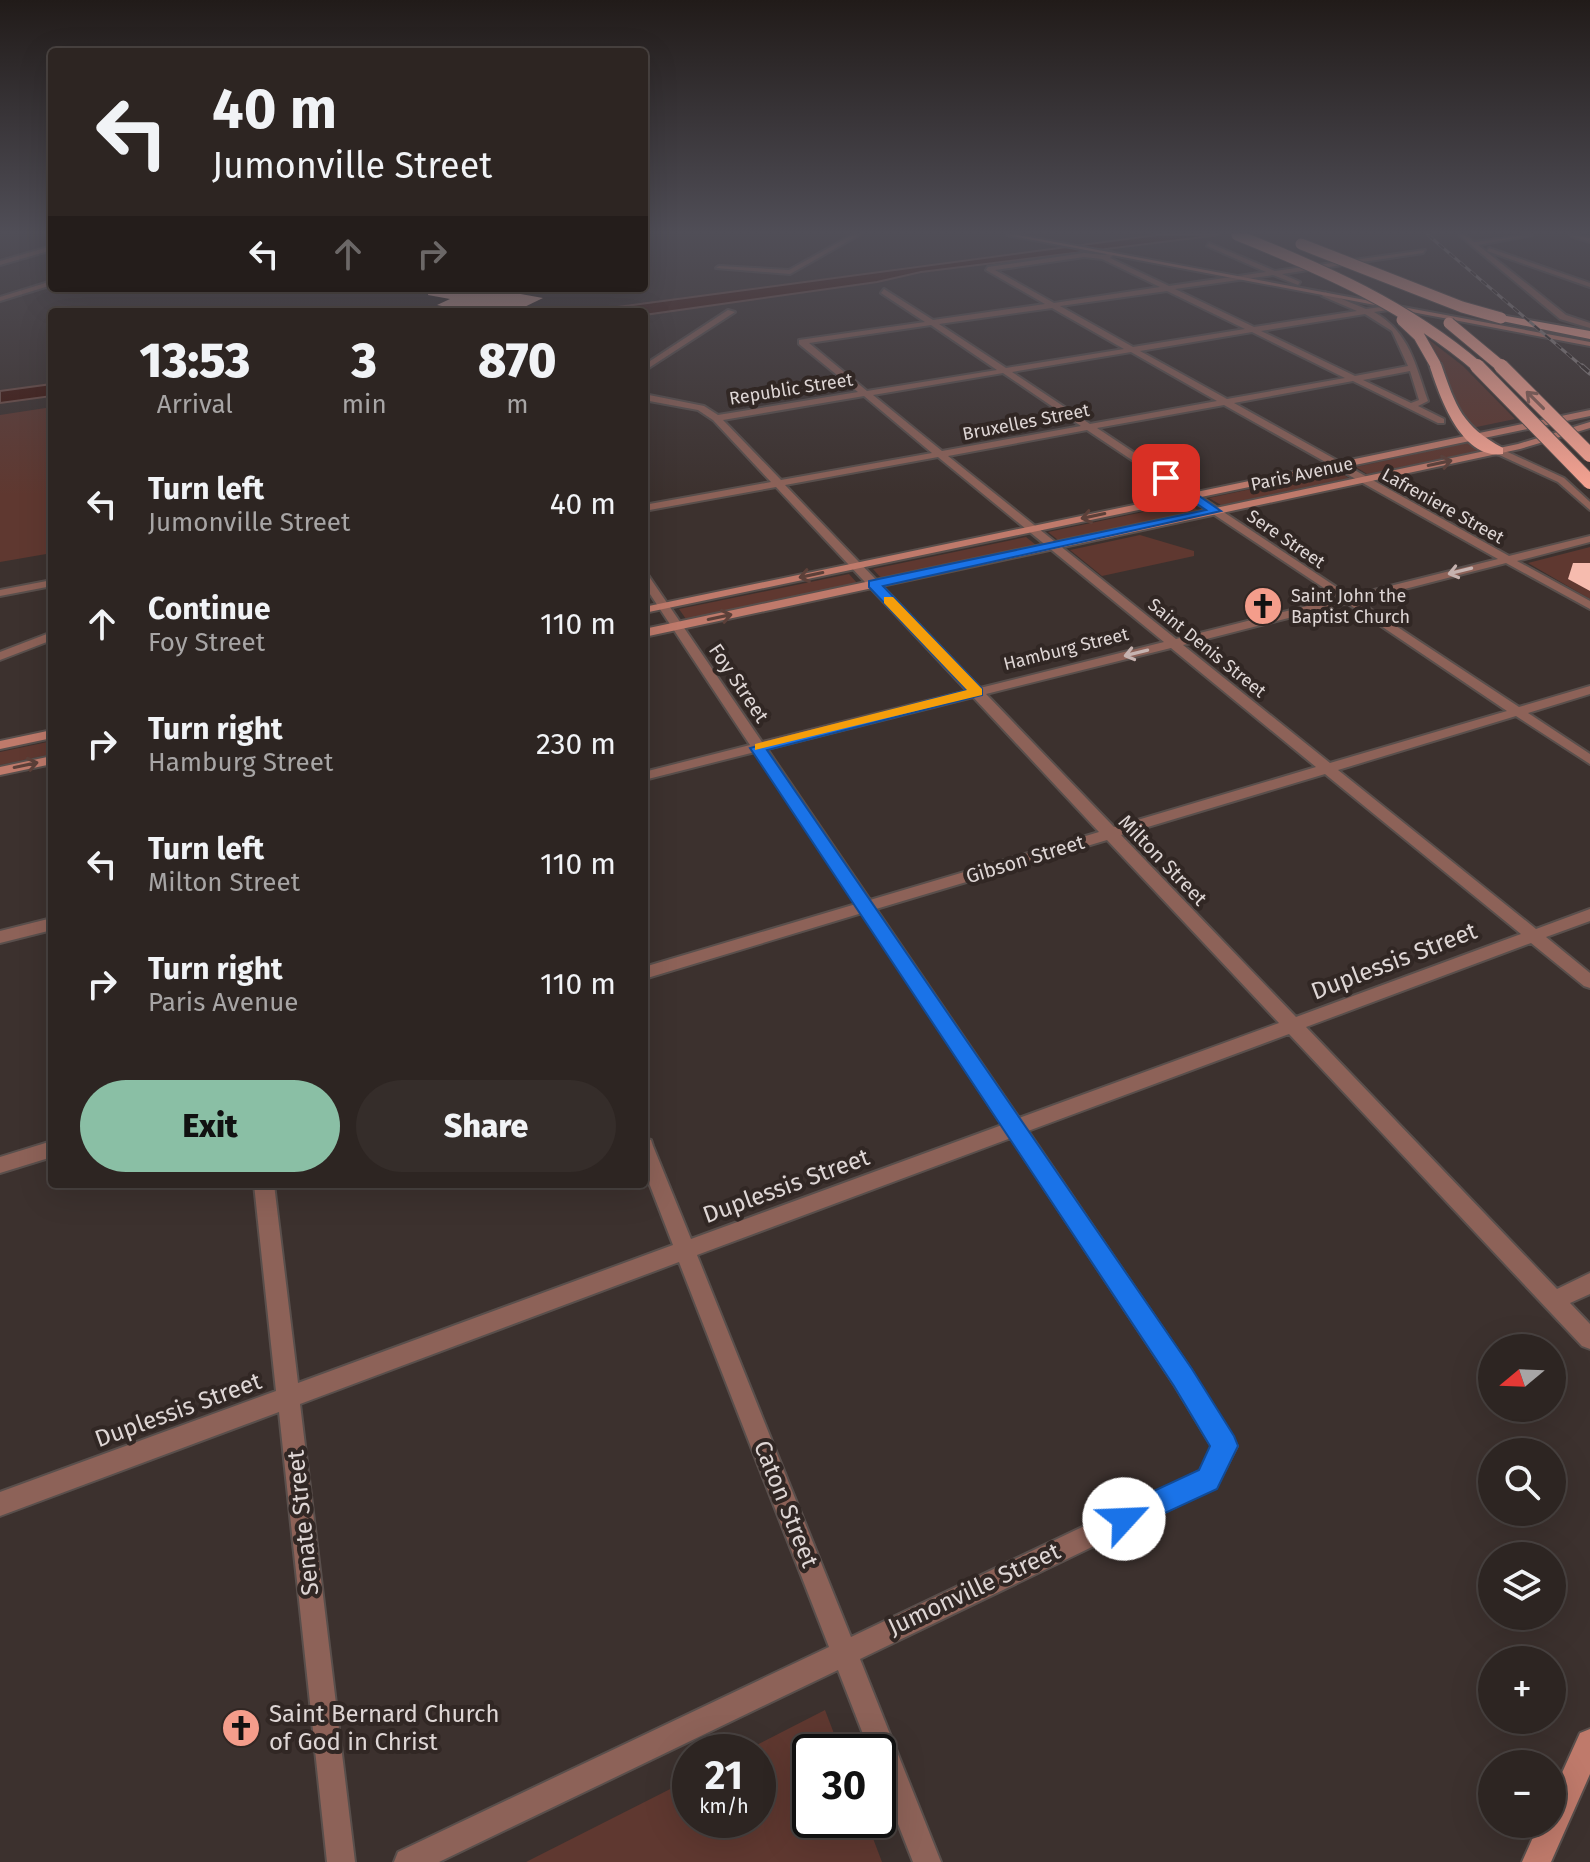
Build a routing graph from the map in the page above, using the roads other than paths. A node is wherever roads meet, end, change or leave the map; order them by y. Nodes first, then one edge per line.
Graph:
1 (716, 322) edge
2 (939, 322) edge
3 (1083, 322) edge
4 (1237, 322) edge
5 (1297, 322) edge
6 (1388, 322) edge
7 (1405, 322) edge
8 (1419, 322) edge
9 (1446, 322) edge
10 (1485, 322) edge
11 (1501, 322) edge
12 (1518, 322) edge
13 (931, 323) junction
14 (1252, 329) junction
15 (1590, 339) edge
16 (1131, 349) junction
17 (648, 366) edge
18 (1413, 368) junction
19 (1003, 370) junction
20 (1352, 378) junction
21 (863, 393) junction
22 (648, 398) edge
23 (1225, 402) junction
24 (1411, 406) junction
25 (1590, 413) edge
26 (712, 414) junction
27 (1441, 421) dead end
28 (1590, 425) edge
29 (1088, 426) junction
30 (1471, 437) junction
31 (1498, 451) junction
32 (939, 454) junction
33 (1590, 455) edge
34 (1339, 465) junction
35 (1364, 479) junction
36 (1590, 482) edge
37 (778, 484) junction
38 (1192, 496) junction
39 (648, 507) edge
40 (1590, 507) edge
41 (1215, 511) junction
42 (1032, 529) junction
43 (1590, 539) edge
44 (1053, 546) junction
45 (1508, 560) junction
46 (856, 566) junction
47 (648, 583) edge
48 (48, 584) edge
49 (874, 584) junction
50 (0, 593) edge
51 (1348, 599) junction
52 (663, 606) junction
53 (1590, 606) edge
54 (648, 609) edge
55 (677, 626) junction
56 (648, 632) edge
57 (48, 638) edge
58 (1173, 644) junction
59 (0, 656) edge
60 (1590, 690) edge
61 (977, 692) junction
62 (1517, 711) junction
63 (48, 735) edge
64 (0, 745) edge
65 (757, 748) junction
66 (1590, 760) edge
67 (48, 761) edge
68 (1327, 769) junction
69 (0, 771) edge
70 (648, 775) edge
71 (1110, 833) junction
72 (865, 907) junction
73 (1590, 915) edge
74 (48, 925) edge
75 (1533, 936) junction
76 (0, 937) edge
77 (648, 972) edge
78 (1590, 982) edge
79 (1294, 1026) junction
80 (1014, 1130) junction
81 (48, 1150) edge
82 (648, 1156) edge
83 (0, 1165) edge
84 (264, 1188) edge
85 (685, 1251) junction
86 (1590, 1283) edge
87 (1554, 1301) junction
88 (1590, 1339) edge
89 (289, 1397) junction
90 (0, 1504) edge
91 (844, 1650) junction
92 (1590, 1743) edge
93 (1544, 1858) edge
94 (341, 1862) edge
95 (408, 1862) edge
96 (927, 1862) edge

1 - 17 street
2 - 13 street
3 - 16 street, Lafreniere Street
4 - 14 street
5 - 14 street, Republic Street
6 - 18 street
7 - 30 highway, bridge
8 - 36 highway, bridge
33 -> 9 highway, bridge
10 - 15 street
11 - 15 street
12 - 15 highway, bridge
13 - 19 street, Sere Street
13 - 21 street, Saint Denis Street
14 - 16 street, Republic Street
14 - 20 street
16 - 19 street, Republic Street
16 - 23 street, Lafreniere Street
18 - 20 street, Bruxelles Street
18 - 24 street
19 - 21 street, Republic Street
19 - 29 street, Sere Street
20 - 23 street, Bruxelles Street
20 - 24 street
21 - 26 street, Republic Street
21 - 32 street, Saint Denis Street
22 - 26 street, Republic Street
23 - 29 street, Bruxelles Street
23 - 34 street, Lafreniere Street
24 - 27 street
25 - 30 street, Paris Avenue
26 - 37 street, Milton Street
28 - 31 street, Paris Avenue
29 - 32 street, Bruxelles Street
29 - 38 street, Sere Street
30 - 31 highway
30 - 34 street, Paris Avenue
35 -> 31 street, Paris Avenue
31 - 40 street
32 - 37 street, Bruxelles Street
32 - 42 street, Saint Denis Street
34 - 35 street, Lafreniere Street
34 - 38 street, Paris Avenue
35 - 41 street, Paris Avenue
35 - 45 street, Lafreniere Street
37 - 39 street, Bruxelles Street
37 - 46 street, Milton Street
38 - 41 street, Sere Street
38 -> 42 street, Paris Avenue
41 - 44 street, Paris Avenue
41 - 51 street, Sere Street
42 - 44 street, Saint Denis Street
42 - 46 street, Paris Avenue
43 - 45 street, Hamburg Street
44 - 49 street, Paris Avenue
44 - 58 street, Saint Denis Street
45 -> 51 street, Hamburg Street
45 - 53 street, Lafreniere Street
46 - 49 street, Milton Street
46 -> 52 street, Paris Avenue
47 - 52 street, Foy Street
48 - 50 street
55 -> 49 street, Paris Avenue
49 - 61 street, Milton Street
51 - 58 street, Hamburg Street
51 - 62 street, Sere Street
52 - 54 street, Paris Avenue
52 - 55 street, Foy Street
55 - 56 street, Paris Avenue
55 - 65 street, Foy Street
57 - 59 street
58 -> 61 street, Hamburg Street
58 - 68 street, Saint Denis Street
60 - 62 street, Gibson Street
61 - 65 street, Hamburg Street
61 - 71 street, Milton Street
62 - 66 street, Sere Street
62 - 68 street, Gibson Street
63 - 64 street
65 - 70 street, Hamburg Street
65 - 72 street, Foy Street
69 -> 67 street
68 - 71 street, Gibson Street
68 - 75 street, Saint Denis Street
71 - 72 street, Gibson Street
71 - 79 street, Milton Street
72 - 77 street, Gibson Street
72 - 80 street, Foy Street
73 - 75 street, Duplessis Street
74 - 76 street
75 - 78 street, Saint Denis Street
75 - 79 street, Duplessis Street
79 - 80 street, Duplessis Street
79 - 87 street, Milton Street
80 - 85 street, Duplessis Street
80 - 91 street, Jumonville Street
81 - 83 street
82 - 85 street, Caton Street
84 - 89 street, Senate Street
85 - 89 street, Duplessis Street
85 - 91 street, Caton Street
86 - 87 street
87 - 88 street, Milton Street
89 - 90 street, Duplessis Street
89 - 94 street, Senate Street
91 - 95 street, Jumonville Street
91 - 96 street, Caton Street
92 - 93 street

